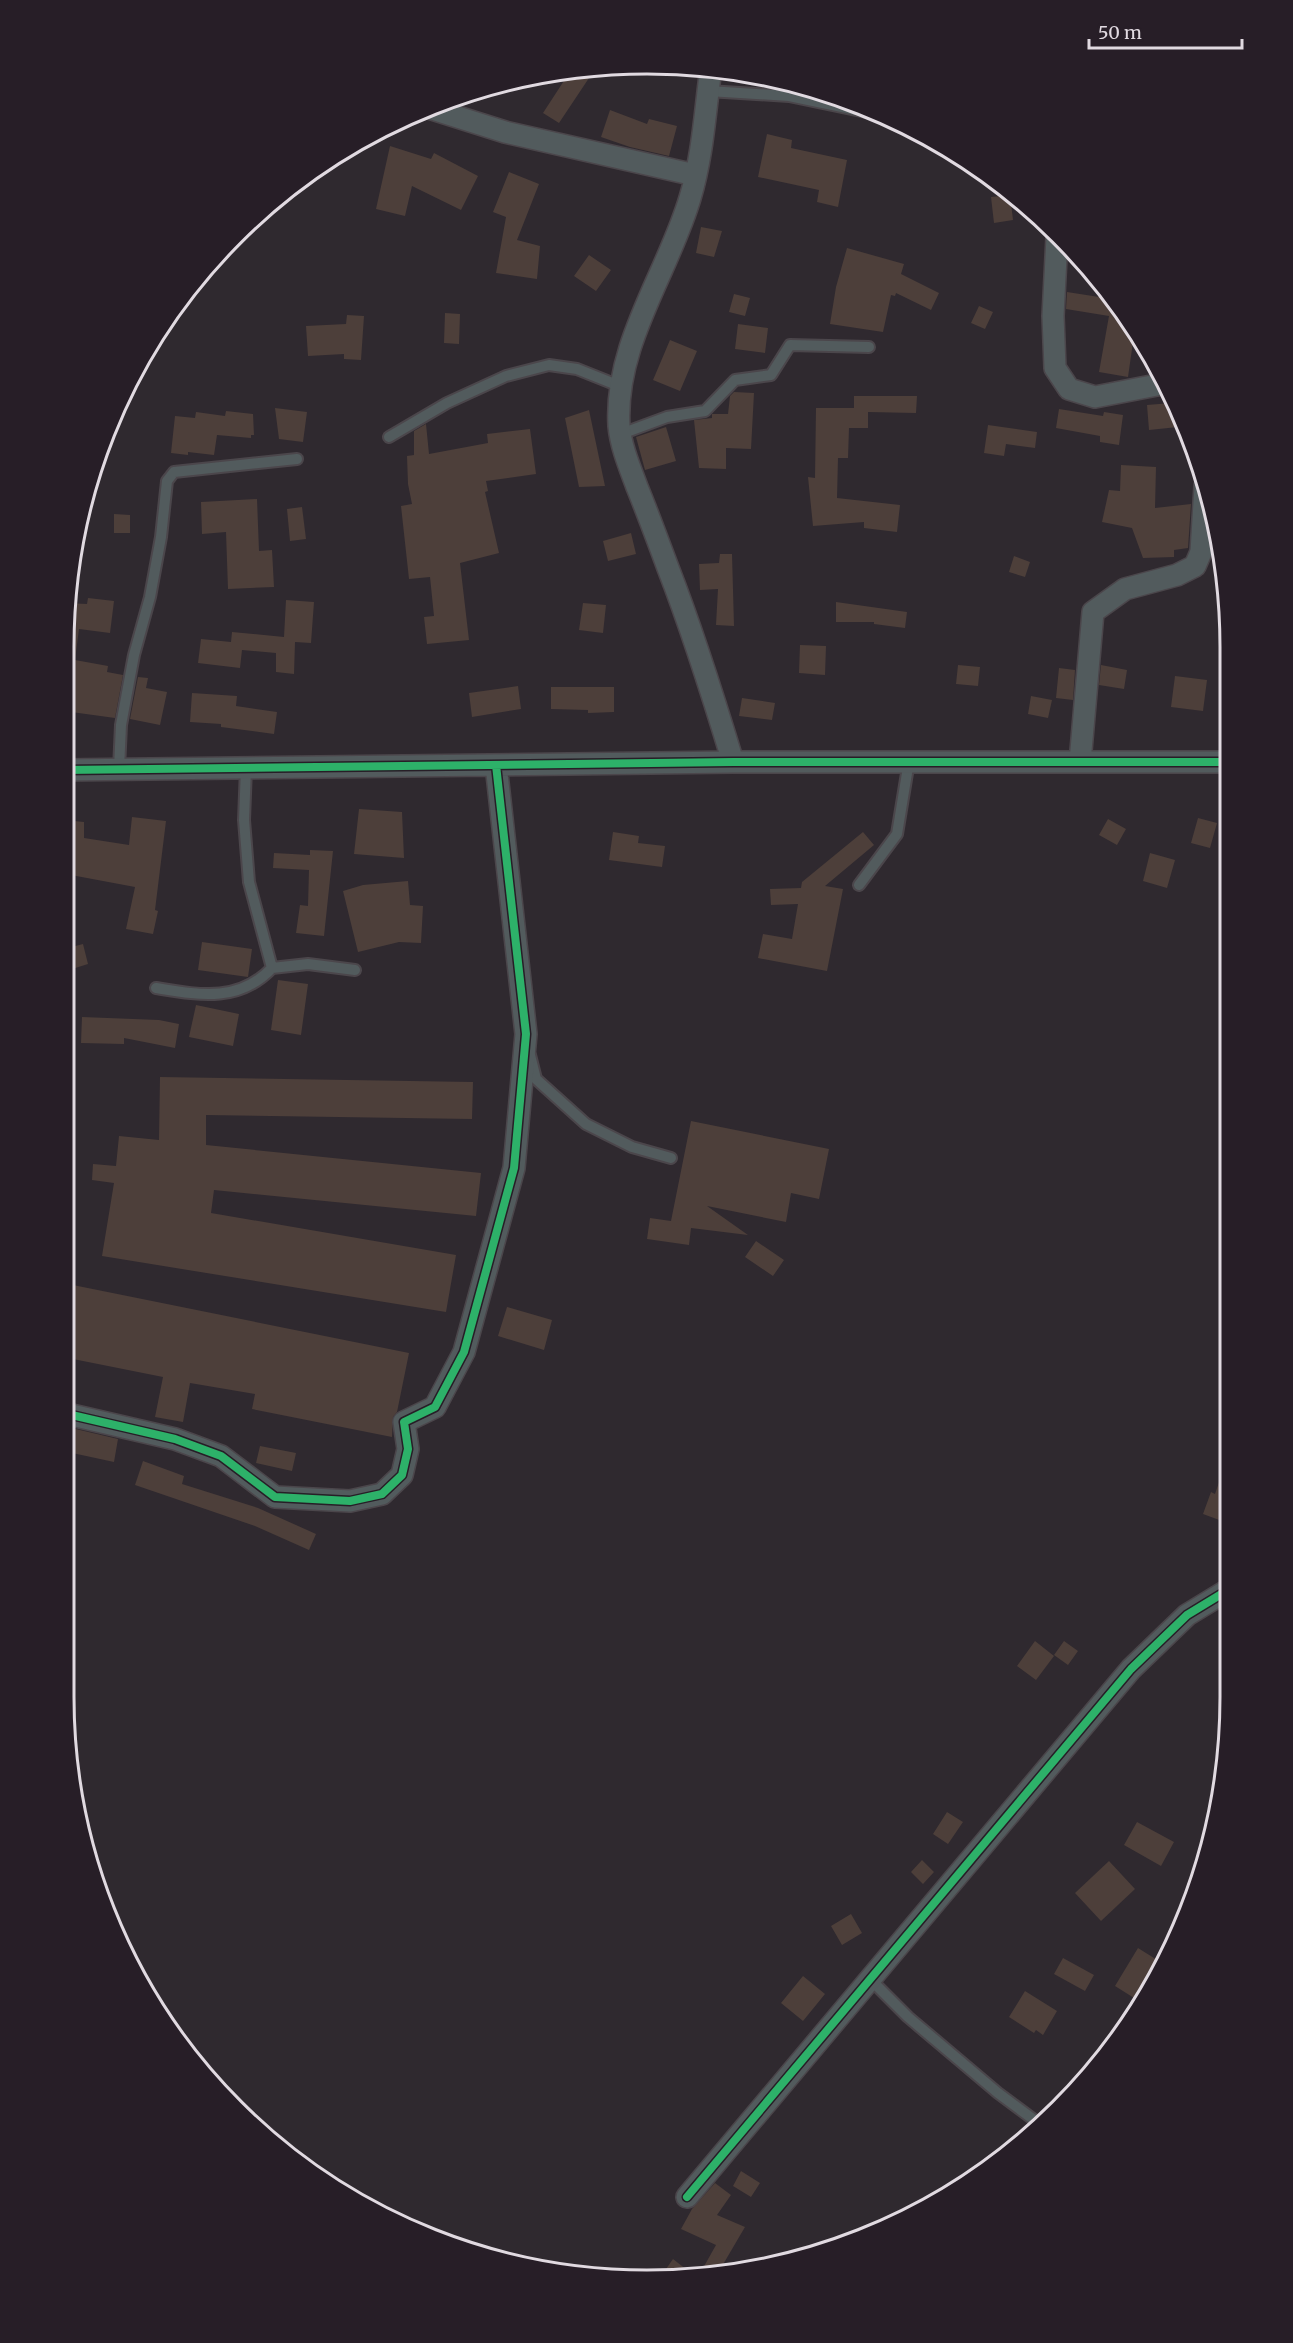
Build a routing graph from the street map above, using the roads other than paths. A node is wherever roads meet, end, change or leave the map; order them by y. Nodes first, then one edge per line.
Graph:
1 (710, 77) edge
2 (708, 92) junction
3 (835, 106) edge
4 (441, 112) edge
5 (695, 175) junction
6 (1057, 246) edge
7 (869, 347) dead end
8 (1156, 385) edge
9 (622, 387) junction
10 (621, 434) junction
11 (389, 437) dead end
12 (297, 459) dead end
13 (1204, 515) edge
14 (909, 761) junction
15 (733, 762) junction
16 (1080, 762) junction
17 (1220, 762) edge
18 (496, 765) junction
19 (246, 768) junction
20 (119, 769) junction
21 (74, 770) edge
22 (859, 885) dead end
23 (272, 968) junction
24 (355, 970) dead end
25 (156, 988) dead end
26 (526, 1034) junction
27 (671, 1158) dead end
28 (74, 1416) edge
29 (1220, 1595) edge
30 (869, 1978) junction
31 (1033, 2119) edge
32 (687, 2197) dead end

1 - 2 street
2 - 3 lane
2 - 5 street
4 - 5 street
5 - 9 street
6 - 8 street
7 - 10 lane
9 - 10 street
9 - 11 lane
10 - 15 street
12 - 20 lane
13 - 16 street
14 - 15 street
14 - 16 street
14 - 22 lane
15 - 18 street
16 - 17 street
18 - 19 street
18 - 26 street
19 - 20 street
19 - 23 lane
20 - 21 street
23 - 24 lane
23 - 25 lane
26 - 27 lane
26 - 28 street
29 - 30 street
30 - 31 lane
30 - 32 street

